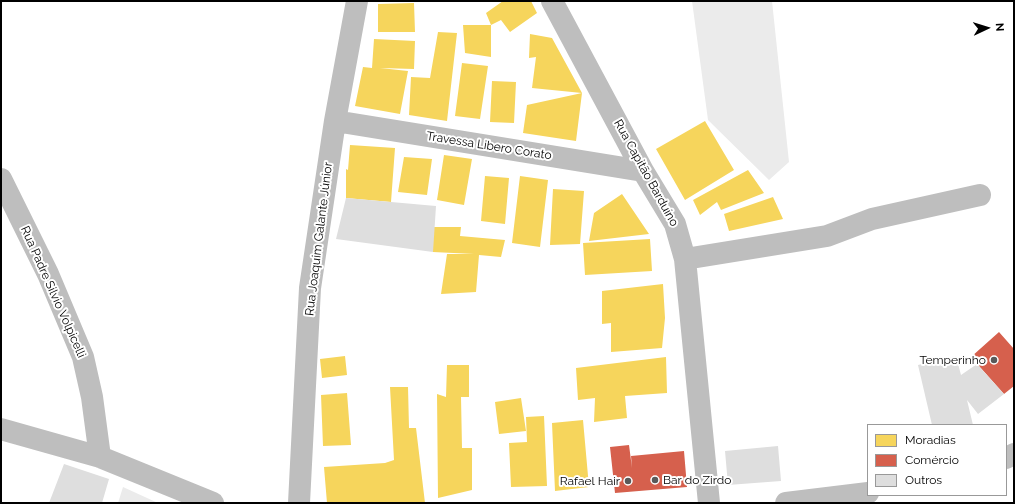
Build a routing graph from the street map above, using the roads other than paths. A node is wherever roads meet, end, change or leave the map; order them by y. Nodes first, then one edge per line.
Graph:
1 (357, 1) edge
2 (552, 1) edge
3 (334, 121) junction
4 (643, 171) junction
5 (1, 179) edge
6 (980, 196) dead end
7 (685, 259) junction
8 (1, 430) edge
9 (100, 457) junction
10 (867, 493) edge
11 (213, 503) edge
12 (299, 503) edge
13 (708, 503) edge
14 (786, 503) edge

1 - 3 street, Rua Joaquim Galante Júnior
2 - 4 street, Rua Capitão Barduíno
3 - 4 street, Travessa Libero Corato
3 - 12 street, Rua Joaquim Galante Júnior
4 - 7 street, Rua Capitão Barduíno
5 - 9 street, Rua Padre Silvio Volpicelli
6 - 7 street
7 - 13 street, Rua Capitão Barduíno
8 - 9 street
9 - 11 street
10 - 14 street

